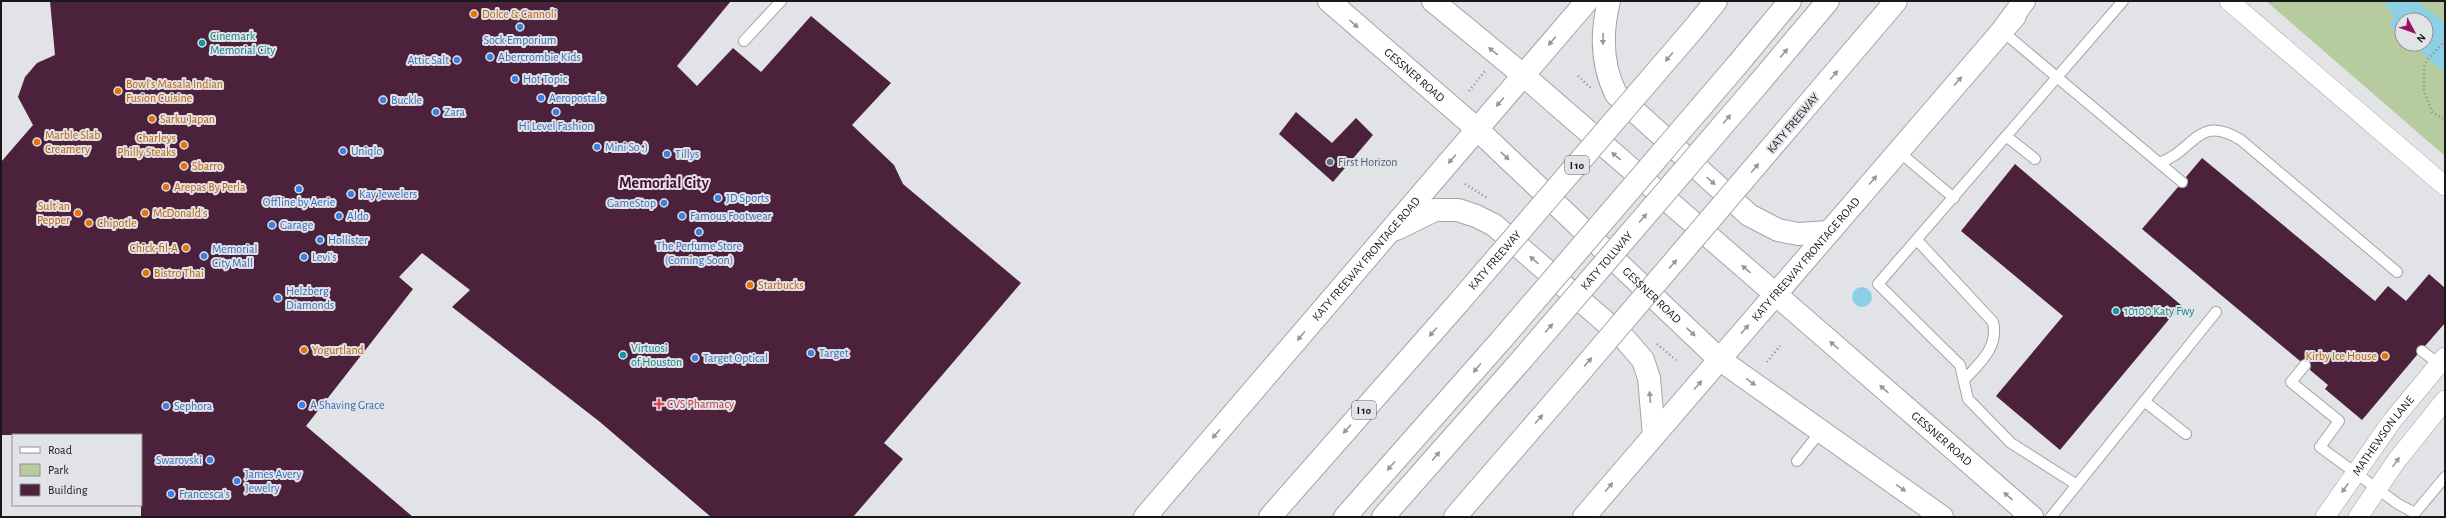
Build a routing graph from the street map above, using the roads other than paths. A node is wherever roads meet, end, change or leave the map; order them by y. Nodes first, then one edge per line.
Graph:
1 (781, 1) edge
2 (1329, 1) edge
3 (1432, 1) edge
4 (1587, 1) edge
5 (1609, 1) edge
6 (1716, 1) edge
7 (1790, 1) edge
8 (1828, 1) edge
9 (1896, 1) edge
10 (2026, 1) edge
11 (2123, 1) edge
12 (2229, 1) edge
13 (2002, 31) junction
14 (744, 41) dead end
15 (1523, 75) junction
16 (2056, 77) junction
17 (1477, 129) junction
18 (2006, 136) junction
19 (1898, 151) junction
20 (2035, 159) dead end
21 (2159, 163) junction
22 (2182, 182) dead end
23 (2445, 186) edge
24 (1954, 198) junction
25 (1390, 232) junction
26 (1829, 232) junction
27 (1917, 240) junction
28 (2397, 272) dead end
29 (1775, 294) junction
30 (2216, 312) dead end
31 (2422, 351) dead end
32 (1719, 359) junction
33 (2442, 361) edge
34 (2305, 365) dead end
35 (1964, 380) junction
36 (2445, 400) edge
37 (2144, 401) junction
38 (1821, 431) junction
39 (2186, 434) dead end
40 (1654, 435) junction
41 (1515, 447) junction
42 (1797, 461) dead end
43 (2356, 472) junction
44 (2445, 477) edge
45 (2077, 485) junction
46 (2378, 488) junction
47 (1148, 515) edge
48 (2416, 516) edge
49 (1270, 517) edge
50 (1345, 517) edge
51 (1383, 517) edge
52 (1455, 517) edge
53 (1473, 517) edge
54 (1584, 517) edge
55 (1942, 517) edge
56 (2032, 517) edge
57 (2051, 517) edge
58 (2325, 517) edge
59 (2358, 517) edge

1 - 14 lane
2 -> 17 main road, GESSNER ROAD
15 -> 3 main road, GESSNER ROAD
4 -> 15 main road, KATY FREEWAY FRONTAGE ROAD
5 -> 26 main road
6 -> 49 main road, KATY FREEWAY / I 10, bridge
7 -> 50 main road, bridge
51 -> 8 main road, KATY TOLLWAY, bridge
41 -> 9 main road, KATY FREEWAY, bridge
10 - 13 main road, KATY FREEWAY FRONTAGE ROAD
11 - 16 lane
12 - 23 street
13 - 16 lane
19 -> 13 main road, KATY FREEWAY FRONTAGE ROAD
15 -> 17 main road, KATY FREEWAY FRONTAGE ROAD
29 -> 15 main road, GESSNER ROAD
16 - 18 lane
16 - 21 lane
17 -> 25 main road, KATY FREEWAY FRONTAGE ROAD
17 -> 32 main road, GESSNER ROAD
18 - 20 lane
18 - 24 lane
19 - 24 lane
26 -> 19 main road, KATY FREEWAY FRONTAGE ROAD
21 - 22 lane
21 - 28 lane
24 - 27 lane
40 -> 25 main road
25 -> 47 main road, KATY FREEWAY FRONTAGE ROAD
26 - 29 main road, KATY FREEWAY FRONTAGE ROAD
27 - 35 lane
27 - 35 lane
32 -> 29 main road, KATY FREEWAY FRONTAGE ROAD
56 -> 29 main road, GESSNER ROAD
30 - 37 lane
31 - 33 lane
32 -> 38 main road, GESSNER ROAD
40 -> 32 main road, KATY FREEWAY FRONTAGE ROAD
33 - 43 street, MATHEWSON LANE
34 - 43 lane
35 - 45 lane
46 -> 36 street
37 - 39 lane
37 - 45 lane
38 - 42 lane
38 -> 55 main road, GESSNER ROAD
54 -> 40 main road, KATY FREEWAY FRONTAGE ROAD
41 - 52 main road, KATY FREEWAY
41 - 53 main road
43 - 46 lane
43 -> 58 street, MATHEWSON LANE
44 - 48 lane
45 - 57 lane
46 - 48 lane
46 - 59 street

